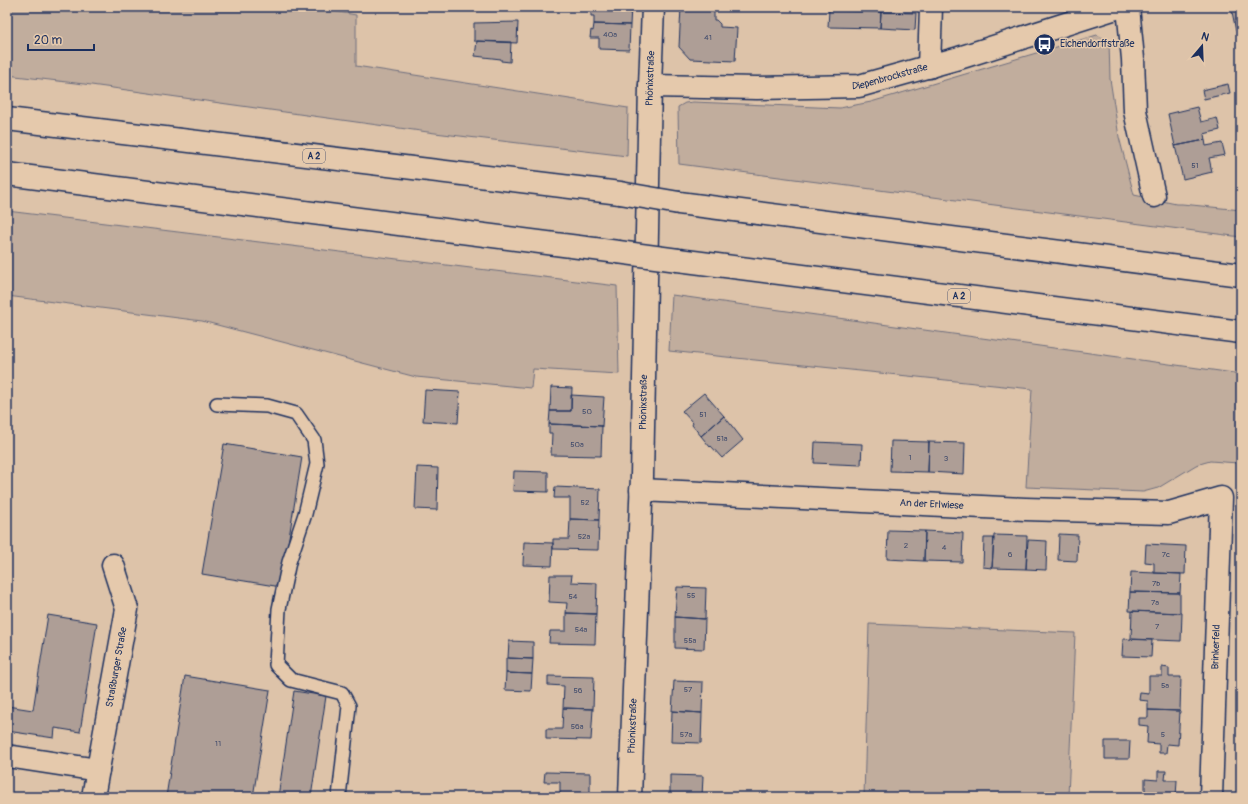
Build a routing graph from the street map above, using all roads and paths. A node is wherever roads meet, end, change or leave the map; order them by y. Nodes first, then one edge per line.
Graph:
1 (653, 7) edge
2 (931, 7) edge
3 (1120, 7) edge
4 (1128, 7) edge
5 (929, 67) junction
6 (650, 86) junction
7 (7, 119) edge
8 (7, 174) edge
9 (1154, 196) dead end
10 (1241, 275) edge
11 (1241, 332) edge
12 (217, 404) dead end
13 (641, 490) junction
14 (1221, 498) joint
15 (113, 565) dead end
16 (7, 756) edge
17 (98, 770) junction
18 (93, 797) edge
19 (339, 797) edge
20 (630, 797) edge
21 (1210, 797) edge

1 - 6 main road, Phönixstraße
2 - 5 main road
3 - 5 main road, Diepenbrockstraße
4 - 9 main road
5 - 6 main road, Diepenbrockstraße
6 - 13 main road, Phönixstraße
7 - 10 main road, A 2, bridge
8 - 11 main road, A 2, bridge
12 - 19 lane
13 - 14 main road, An der Erlwiese
13 - 20 main road, Phönixstraße
14 - 21 main road, Brinkerfeld
15 - 17 main road, Straßburger Straße
16 - 17 main road
17 - 18 main road, Straßburger Straße

